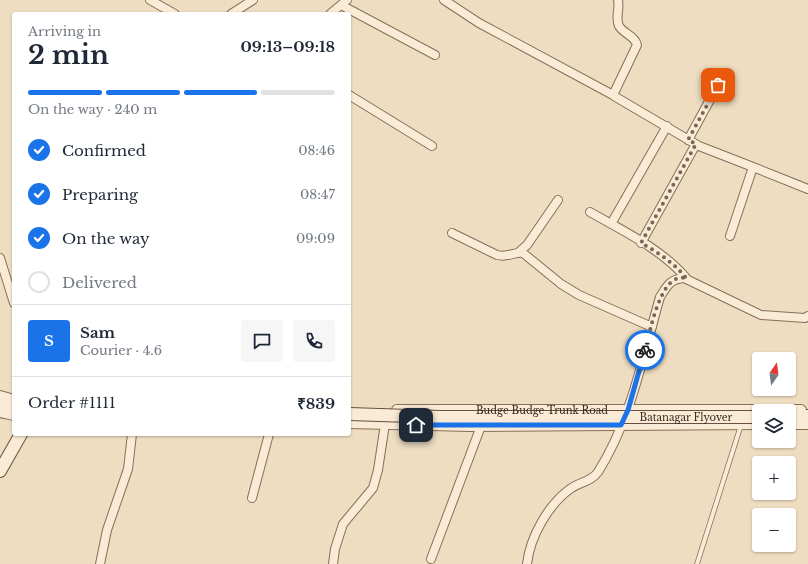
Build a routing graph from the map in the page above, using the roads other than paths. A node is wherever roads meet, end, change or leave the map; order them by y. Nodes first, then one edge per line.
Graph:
1 (150, 0) edge
2 (253, 0) edge
3 (444, 0) edge
4 (618, 0) edge
5 (344, 2) edge
6 (171, 12) edge
7 (234, 12) edge
8 (332, 12) edge
9 (435, 54) dead end
10 (718, 85) dead end
11 (613, 95) junction
12 (351, 96) edge
13 (667, 126) junction
14 (692, 142) junction
15 (432, 146) dead end
16 (753, 167) junction
17 (808, 190) edge
18 (558, 200) dead end
19 (590, 212) dead end
20 (612, 224) junction
21 (452, 234) dead end
22 (730, 236) dead end
23 (641, 243) junction
24 (519, 252) junction
25 (0, 258) edge
26 (687, 279) junction
27 (12, 287) edge
28 (808, 316) edge
29 (652, 327) junction
30 (0, 396) edge
31 (12, 399) edge
32 (0, 404) edge
33 (12, 406) edge
34 (351, 409) edge
35 (628, 410) junction
36 (808, 410) edge
37 (0, 412) edge
38 (351, 414) edge
39 (12, 415) edge
40 (796, 416) edge
41 (808, 416) edge
42 (752, 417) edge
43 (351, 423) edge
44 (385, 424) junction
45 (752, 424) edge
46 (796, 424) edge
47 (808, 424) edge
48 (621, 425) junction
49 (741, 425) junction
50 (481, 426) junction
51 (20, 436) edge
52 (132, 436) edge
53 (268, 436) edge
54 (0, 471) edge
55 (252, 498) dead end
56 (431, 559) dead end
57 (100, 564) edge
58 (333, 564) edge
59 (528, 564) edge
60 (697, 564) edge

1 - 6 street
2 - 7 street
3 - 11 street
4 - 11 street
5 - 8 street
5 - 9 street
10 - 14 street
11 - 13 street
12 - 15 street
13 - 14 street
13 - 20 street
14 - 16 street
14 - 23 street
16 - 17 street
16 - 22 street
18 - 24 street
19 - 20 street
20 - 23 street
21 - 24 street
23 - 26 street
24 - 29 street
25 - 27 street
26 - 28 street
26 - 29 street
29 - 35 street
30 - 31 street
32 - 33 main road
34 - 35 street, Budge Budge Trunk Road
35 - 36 street, Budge Budge Trunk Road
35 - 48 street
37 - 39 street
38 - 42 main road, Batanagar Flyover, bridge
40 - 41 main road
43 - 44 street, Budge Budge Trunk Road
44 - 50 street, Budge Budge Trunk Road
44 - 58 street
45 - 49 street, Budge Budge Trunk Road
46 - 47 street
48 - 49 street, Budge Budge Trunk Road
48 - 50 street, Budge Budge Trunk Road
48 - 59 street
49 - 60 lane
50 - 56 street
51 - 54 main road
52 - 57 street
53 - 55 street

